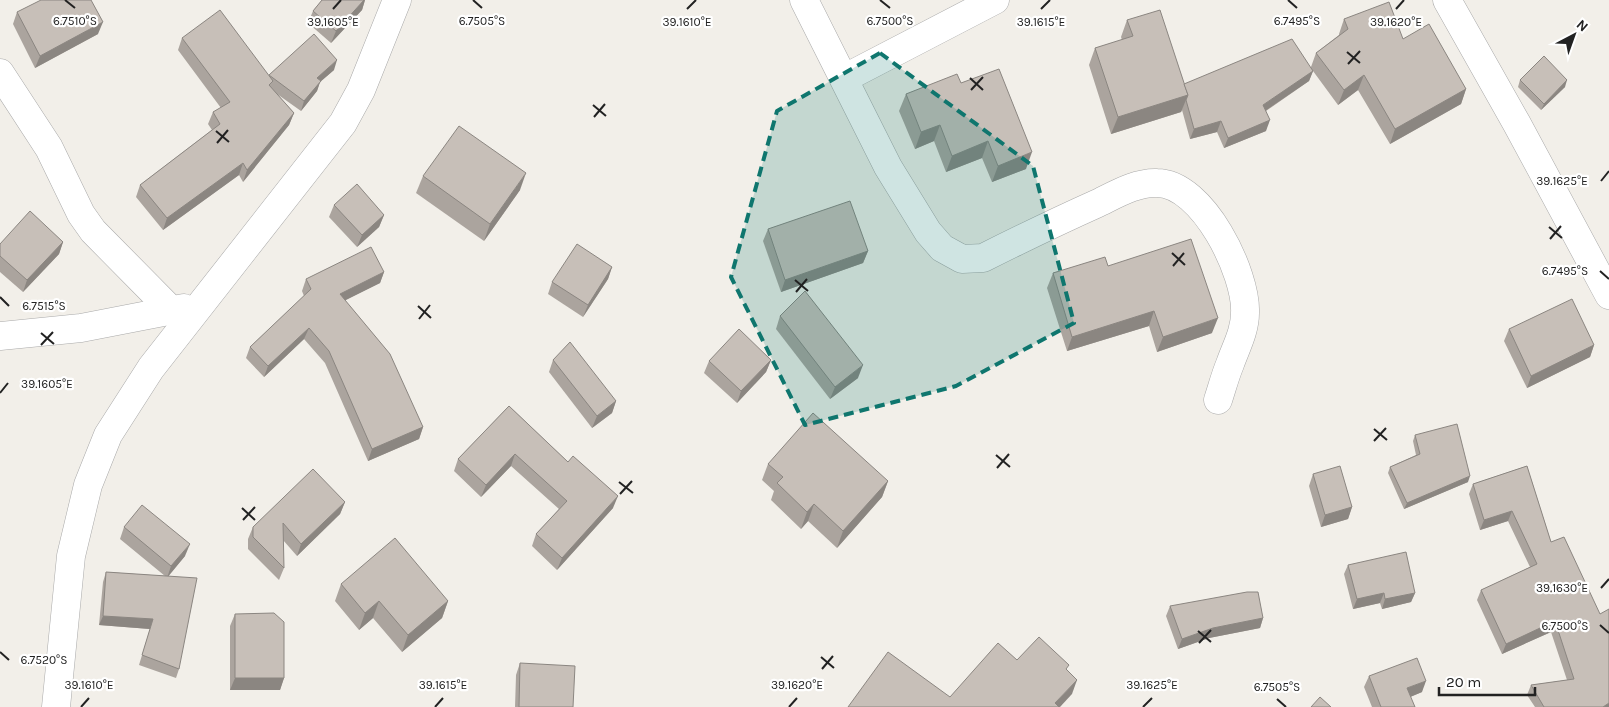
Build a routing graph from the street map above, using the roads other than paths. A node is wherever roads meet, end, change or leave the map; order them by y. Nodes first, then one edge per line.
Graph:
1 (397, 0) edge
2 (804, 0) edge
3 (995, 0) edge
4 (1446, 0) edge
5 (0, 73) edge
6 (845, 78) junction
7 (1609, 295) edge
8 (200, 305) junction
9 (171, 310) junction
10 (0, 336) edge
11 (1218, 400) dead end
12 (56, 707) edge

1 - 8 street
2 - 6 street
3 - 6 street
4 - 7 street
5 - 9 street
6 - 11 street
8 - 9 street
8 - 12 street
9 - 10 street

